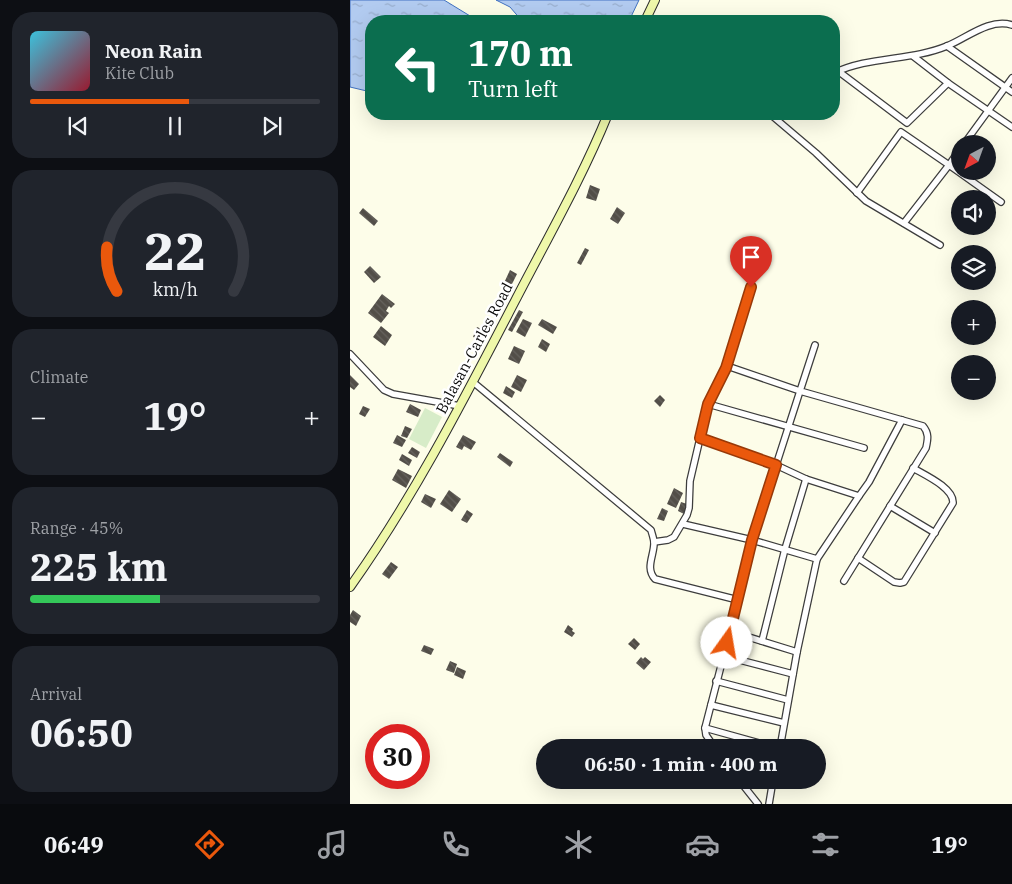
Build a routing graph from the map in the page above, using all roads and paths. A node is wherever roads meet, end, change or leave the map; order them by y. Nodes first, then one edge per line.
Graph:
1 (655, 0) edge
2 (648, 15) edge
3 (1012, 25) edge
4 (947, 46) junction
5 (913, 56) junction
6 (840, 71) edge
7 (840, 75) edge
8 (1012, 78) edge
9 (948, 83) junction
10 (1006, 87) junction
11 (1012, 92) edge
12 (988, 111) junction
13 (605, 120) edge
14 (777, 120) edge
15 (906, 123) junction
16 (1012, 127) edge
17 (900, 132) junction
18 (971, 135) edge
19 (951, 162) edge
20 (949, 165) junction
21 (857, 192) junction
22 (1001, 202) dead end
23 (904, 223) junction
24 (940, 245) dead end
25 (751, 287) dead end
26 (815, 345) dead end
27 (350, 354) edge
28 (726, 368) junction
29 (473, 382) junction
30 (800, 391) junction
31 (708, 404) junction
32 (460, 406) junction
33 (902, 420) junction
34 (789, 426) junction
35 (700, 438) junction
36 (864, 448) dead end
37 (776, 465) junction
38 (914, 468) junction
39 (806, 479) junction
40 (859, 496) junction
41 (890, 506) junction
42 (683, 524) junction
43 (934, 533) junction
44 (752, 540) junction
45 (654, 542) junction
46 (785, 549) junction
47 (858, 558) junction
48 (817, 559) junction
49 (844, 580) dead end
50 (350, 587) edge
51 (738, 600) junction
52 (730, 631) junction
53 (762, 641) junction
54 (797, 652) junction
55 (724, 656) junction
56 (793, 674) junction
57 (716, 681) junction
58 (788, 700) junction
59 (711, 705) junction
60 (784, 723) junction
61 (705, 728) junction
62 (709, 739) edge
63 (745, 739) edge
64 (780, 739) edge
65 (746, 789) edge
66 (771, 789) edge
67 (758, 804) edge
68 (768, 804) edge

1 - 2 main road
3 - 4 street
4 - 5 street
4 - 10 street
5 - 6 street
5 - 9 street
7 - 15 street
8 - 10 street
9 - 12 street
9 - 15 street
10 - 11 street
10 - 12 street
12 - 16 street
12 - 18 street
13 - 29 main road, Balasan-Carles Road
14 - 21 street
15 - 17 street
17 - 20 street
17 - 21 street
19 - 20 street
20 - 22 street
20 - 23 street
21 - 23 street
23 - 24 street
25 - 28 street
26 - 30 street
27 - 32 street
28 - 30 street
28 - 31 street
29 - 32 main road, Balasan-Carles Road
29 - 45 street
30 - 33 street
30 - 34 street
31 - 34 street
31 - 35 street
32 - 50 main road, Balasan-Carles Road
33 - 38 street
33 - 40 street
34 - 36 street
34 - 37 street
35 - 37 street
35 - 42 street
37 - 39 street
37 - 44 street
38 - 41 street
38 - 43 street
39 - 40 street
39 - 46 street
40 - 48 street
41 - 43 street
41 - 47 street
42 - 44 street
42 - 45 street
43 - 47 street
44 - 46 street
44 - 51 street
45 - 51 street
46 - 48 street
46 - 53 street
47 - 49 street
48 - 54 street
51 - 52 street
52 - 53 street
52 - 55 street
53 - 54 street
54 - 56 street
55 - 56 street
55 - 57 street
56 - 58 street
57 - 58 street
57 - 59 street
58 - 60 street
59 - 60 street
59 - 61 street
60 - 64 street
61 - 62 street
61 - 63 street
65 - 67 street
66 - 68 street

